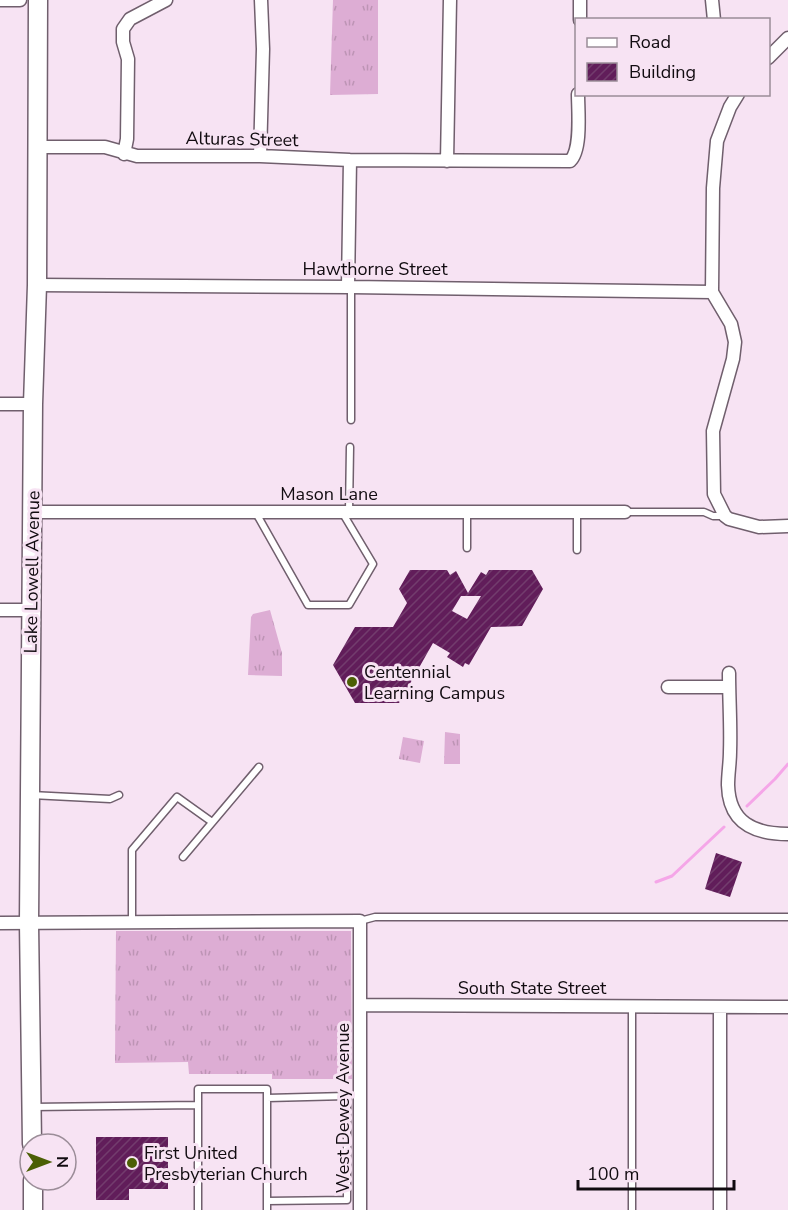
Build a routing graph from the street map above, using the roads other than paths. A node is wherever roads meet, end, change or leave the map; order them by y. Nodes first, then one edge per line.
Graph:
1 (0, 0) edge
2 (20, 0) edge
3 (38, 0) edge
4 (166, 0) edge
5 (261, 0) edge
6 (450, 0) edge
7 (580, 0) edge
8 (712, 0) edge
9 (580, 18) edge
10 (714, 18) edge
11 (788, 38) edge
12 (770, 56) edge
13 (578, 96) edge
14 (737, 96) edge
15 (37, 147) junction
16 (124, 154) junction
17 (260, 156) junction
18 (350, 160) junction
19 (447, 161) junction
20 (37, 285) junction
21 (350, 287) junction
22 (712, 292) junction
23 (0, 404) edge
24 (33, 404) junction
25 (351, 420) dead end
26 (350, 447) dead end
27 (33, 512) junction
28 (256, 512) junction
29 (345, 512) junction
30 (467, 512) junction
31 (578, 512) junction
32 (625, 512) joint
33 (725, 516) junction
34 (788, 526) edge
35 (467, 548) dead end
36 (578, 550) dead end
37 (0, 610) edge
38 (31, 610) junction
39 (729, 673) dead end
40 (668, 687) dead end
41 (729, 687) junction
42 (259, 767) dead end
43 (30, 795) junction
44 (118, 795) dead end
45 (212, 822) junction
46 (788, 834) edge
47 (183, 857) dead end
48 (788, 917) edge
49 (132, 921) junction
50 (360, 921) junction
51 (0, 922) edge
52 (29, 923) junction
53 (361, 1005) junction
54 (632, 1007) junction
55 (720, 1007) junction
56 (788, 1007) edge
57 (347, 1096) junction
58 (361, 1096) junction
59 (267, 1098) junction
60 (198, 1105) junction
61 (32, 1107) junction
62 (32, 1132) edge
63 (33, 1192) edge
64 (347, 1200) junction
65 (267, 1201) junction
66 (360, 1205) edge
67 (33, 1210) edge
68 (198, 1210) edge
69 (267, 1210) edge
70 (632, 1210) edge
71 (720, 1210) edge

1 - 2 street
3 - 15 main road, Lake Lowell Avenue
4 - 16 street
5 - 17 street
6 - 19 street
7 - 9 street
8 - 10 street
11 - 12 street
13 - 19 street, Alturas Street
14 - 22 street
15 - 16 street, Alturas Street
15 - 20 main road, Lake Lowell Avenue
16 - 17 street, Alturas Street
17 - 18 street, Alturas Street
18 - 19 street, Alturas Street
18 - 21 street
20 - 21 street, Hawthorne Street
20 - 24 main road, Lake Lowell Avenue
21 - 22 street, Hawthorne Street
21 - 25 lane
22 - 33 street
23 - 24 street
24 - 27 main road, Lake Lowell Avenue
26 - 29 lane
27 - 28 street, Mason Lane
27 - 38 main road, Lake Lowell Avenue
28 - 29 street, Mason Lane
28 - 29 lane
29 - 30 street, Mason Lane
30 - 31 street, Mason Lane
30 - 35 lane
31 - 32 street, Mason Lane
31 - 36 lane
32 - 33 lane
33 - 34 street
37 - 38 street
38 - 43 main road, Lake Lowell Avenue
39 - 41 street
40 - 41 street
41 - 46 street
42 - 45 lane
43 - 44 lane
43 - 52 main road, Lake Lowell Avenue
45 - 47 lane
45 - 49 lane
48 - 50 lane
49 - 50 street
49 - 52 street
50 - 53 street
51 - 52 street
52 - 61 main road, Lake Lowell Avenue
53 - 54 street, South State Street
53 - 58 street, West Dewey Avenue
54 - 55 street, South State Street
54 - 70 lane
55 - 56 street, South State Street
55 - 71 street
57 - 58 lane
57 - 59 lane
57 - 64 lane
58 - 66 street, West Dewey Avenue
59 - 60 lane
59 - 65 lane
60 - 61 lane
60 - 68 lane
61 - 62 main road, Lake Lowell Avenue
63 - 67 main road
64 - 65 lane
64 - 66 lane
65 - 69 lane

